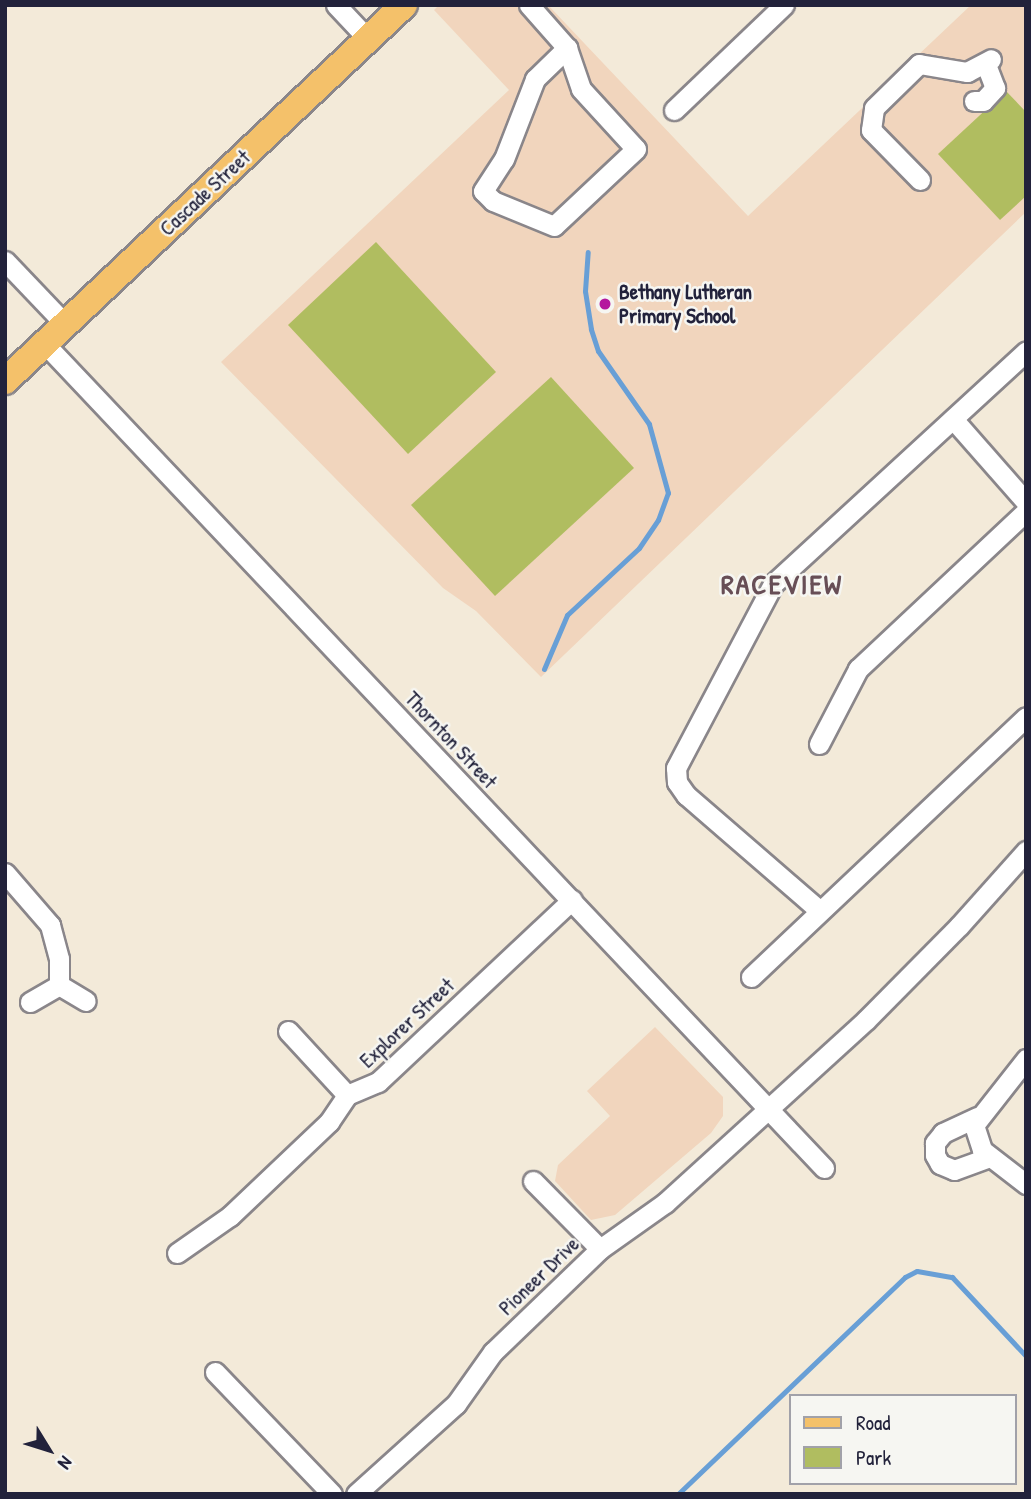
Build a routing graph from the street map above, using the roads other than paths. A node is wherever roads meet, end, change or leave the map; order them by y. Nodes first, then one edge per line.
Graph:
1 (336, 5) edge
2 (404, 5) edge
3 (529, 5) edge
4 (784, 5) edge
5 (368, 39) junction
6 (568, 48) junction
7 (981, 65) junction
8 (674, 110) dead end
9 (920, 180) dead end
10 (5, 261) edge
11 (65, 324) junction
12 (45, 344) junction
13 (1026, 351) edge
14 (5, 381) edge
15 (953, 419) junction
16 (1026, 502) edge
17 (1026, 511) edge
18 (1026, 717) edge
19 (819, 744) dead end
20 (1026, 851) edge
21 (5, 873) edge
22 (572, 900) junction
23 (820, 911) junction
24 (751, 977) dead end
25 (59, 985) junction
26 (86, 1001) dead end
27 (30, 1002) dead end
28 (288, 1031) dead end
29 (1026, 1059) edge
30 (347, 1095) junction
31 (768, 1107) junction
32 (977, 1117) junction
33 (989, 1157) junction
34 (824, 1168) dead end
35 (533, 1181) dead end
36 (1026, 1184) edge
37 (600, 1249) junction
38 (177, 1253) dead end
39 (215, 1372) dead end
40 (332, 1494) edge
41 (356, 1494) edge

1 - 5 street
2 - 5 main road, Cascade Street
3 - 6 street
4 - 8 street
5 - 11 main road, Cascade Street
6 - 6 street
7 - 7 street
7 - 9 street
10 - 11 street
11 - 12 main road, Cascade Street
12 - 14 main road, Cascade Street
12 - 22 street, Thornton Street
13 - 15 street
15 - 16 street
15 - 23 street
17 - 19 street
18 - 23 street
20 - 31 street, Pioneer Drive
21 - 25 street
22 - 30 street, Explorer Street
22 - 31 street, Thornton Street
23 - 24 street
25 - 26 street
25 - 27 street
28 - 30 street
29 - 32 street
30 - 38 street
31 - 34 street, Thornton Street
31 - 37 street, Pioneer Drive
32 - 33 street
32 - 33 street
33 - 36 street
35 - 37 street
37 - 41 street, Pioneer Drive
39 - 40 street

